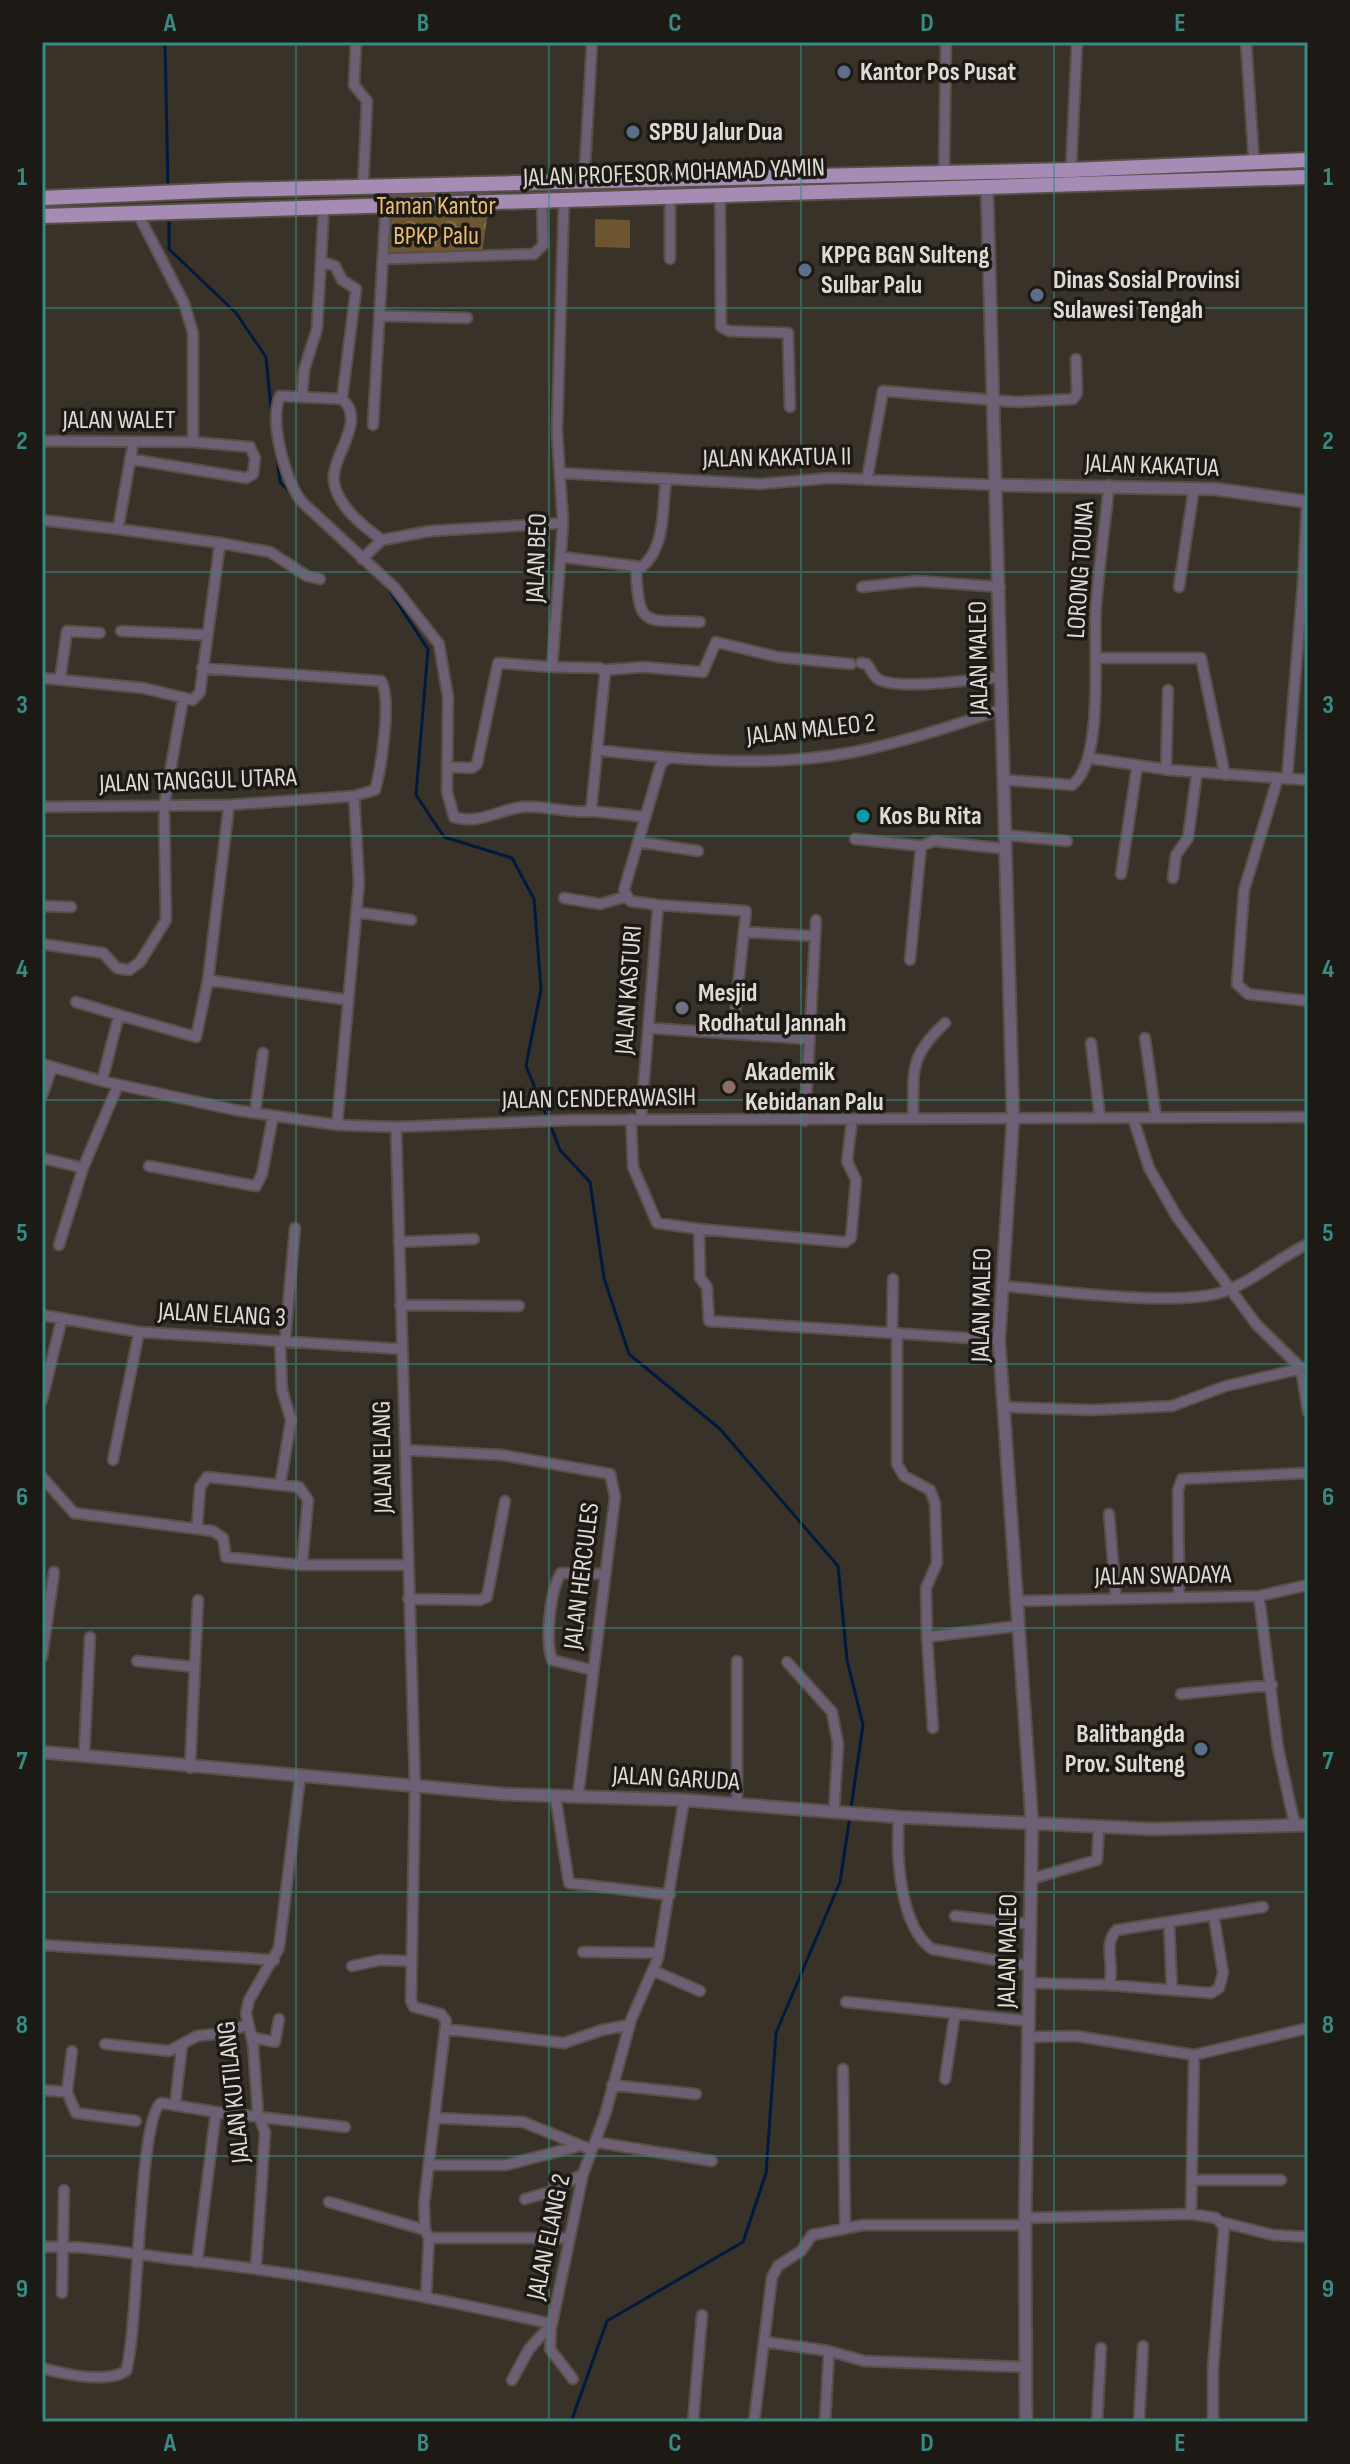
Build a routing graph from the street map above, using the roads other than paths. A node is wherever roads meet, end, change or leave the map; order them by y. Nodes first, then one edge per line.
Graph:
1 (356, 42) edge
2 (592, 42) edge
3 (946, 42) edge
4 (1077, 42) edge
5 (1246, 42) edge
6 (1308, 160) edge
7 (1254, 162) junction
8 (1071, 170) junction
9 (944, 172) junction
10 (1308, 177) edge
11 (584, 183) junction
12 (312, 188) junction
13 (363, 188) junction
14 (987, 188) junction
15 (720, 196) junction
16 (670, 197) junction
17 (42, 198) edge
18 (542, 200) junction
19 (564, 200) junction
20 (386, 203) junction
21 (318, 205) junction
22 (142, 212) junction
23 (42, 216) edge
24 (384, 259) junction
25 (670, 259) dead end
26 (323, 262) junction
27 (381, 316) junction
28 (467, 318) dead end
29 (1076, 359) dead end
30 (302, 397) junction
31 (342, 399) junction
32 (991, 400) junction
33 (790, 407) dead end
34 (373, 425) dead end
35 (42, 441) edge
36 (193, 442) junction
37 (133, 444) junction
38 (130, 459) junction
39 (560, 473) junction
40 (867, 479) junction
41 (666, 480) junction
42 (994, 485) junction
43 (1109, 485) junction
44 (1194, 488) junction
45 (1307, 502) edge
46 (42, 520) edge
47 (563, 523) junction
48 (118, 529) junction
49 (382, 540) junction
50 (220, 543) junction
51 (562, 557) junction
52 (362, 559) junction
53 (636, 569) junction
54 (320, 579) dead end
55 (1306, 582) edge
56 (862, 587) dead end
57 (1000, 587) junction
58 (1179, 587) dead end
59 (700, 622) dead end
60 (121, 631) dead end
61 (100, 633) dead end
62 (206, 635) junction
63 (1098, 658) junction
64 (552, 667) junction
65 (202, 668) junction
66 (604, 670) junction
67 (1000, 677) junction
68 (42, 678) edge
69 (60, 679) junction
70 (1168, 690) dead end
71 (183, 699) junction
72 (1000, 710) junction
73 (598, 750) junction
74 (670, 758) junction
75 (1089, 758) junction
76 (447, 767) junction
77 (1137, 767) junction
78 (1166, 770) junction
79 (1197, 772) junction
80 (1225, 775) junction
81 (1282, 778) junction
82 (1005, 780) junction
83 (1308, 780) edge
84 (354, 802) junction
85 (164, 806) junction
86 (42, 807) edge
87 (228, 809) junction
88 (591, 811) junction
89 (646, 817) junction
90 (1006, 835) junction
91 (855, 839) dead end
92 (1067, 841) dead end
93 (639, 842) junction
94 (921, 846) junction
95 (1006, 849) junction
96 (698, 851) dead end
97 (1121, 874) dead end
98 (1173, 878) dead end
99 (625, 897) junction
100 (564, 898) dead end
101 (658, 905) junction
102 (42, 906) edge
103 (71, 907) dead end
104 (356, 912) junction
105 (411, 920) dead end
106 (816, 920) dead end
107 (745, 932) junction
108 (815, 936) junction
109 (42, 944) edge
110 (910, 960) dead end
111 (208, 980) junction
112 (348, 1000) junction
113 (1308, 1001) edge
114 (76, 1002) dead end
115 (119, 1015) junction
116 (945, 1023) dead end
117 (649, 1028) junction
118 (733, 1033) junction
119 (1145, 1038) dead end
120 (808, 1039) junction
121 (1091, 1043) dead end
122 (263, 1053) dead end
123 (47, 1065) edge
124 (102, 1081) junction
125 (118, 1085) junction
126 (42, 1096) edge
127 (255, 1113) junction
128 (273, 1116) junction
129 (1156, 1117) junction
130 (1308, 1117) edge
131 (913, 1118) junction
132 (1013, 1118) junction
133 (1100, 1118) junction
134 (1133, 1118) junction
135 (636, 1119) junction
136 (852, 1120) junction
137 (805, 1121) junction
138 (337, 1125) junction
139 (396, 1127) junction
140 (42, 1158) edge
141 (149, 1166) dead end
142 (83, 1168) junction
143 (295, 1228) dead end
144 (699, 1229) junction
145 (474, 1239) dead end
146 (399, 1242) junction
147 (1308, 1244) edge
148 (59, 1245) dead end
149 (893, 1279) dead end
150 (1002, 1286) junction
151 (1229, 1290) junction
152 (400, 1305) junction
153 (519, 1306) dead end
154 (42, 1315) edge
155 (62, 1318) junction
156 (139, 1332) junction
157 (894, 1333) junction
158 (999, 1340) junction
159 (282, 1341) junction
160 (401, 1349) junction
161 (1305, 1368) edge
162 (42, 1400) edge
163 (1005, 1407) junction
164 (1308, 1412) edge
165 (405, 1450) junction
166 (113, 1460) dead end
167 (1308, 1473) edge
168 (42, 1477) edge
169 (280, 1485) junction
170 (505, 1501) dead end
171 (1109, 1514) dead end
172 (197, 1527) junction
173 (302, 1565) junction
174 (407, 1565) junction
175 (54, 1572) dead end
176 (605, 1574) junction
177 (1308, 1585) edge
178 (1259, 1596) junction
179 (1116, 1598) junction
180 (1179, 1598) junction
181 (408, 1599) junction
182 (198, 1600) dead end
183 (1017, 1601) junction
184 (1017, 1626) junction
185 (90, 1637) dead end
186 (927, 1637) junction
187 (42, 1657) edge
188 (137, 1661) dead end
189 (737, 1661) dead end
190 (787, 1662) dead end
191 (195, 1667) junction
192 (592, 1670) junction
193 (1272, 1685) junction
194 (1181, 1694) dead end
195 (933, 1728) dead end
196 (42, 1752) edge
197 (84, 1756) junction
198 (190, 1768) junction
199 (300, 1778) junction
200 (415, 1786) junction
201 (555, 1795) junction
202 (578, 1796) junction
203 (684, 1800) junction
204 (737, 1804) junction
205 (838, 1811) junction
206 (899, 1817) junction
207 (1032, 1823) junction
208 (1302, 1825) edge
209 (1099, 1826) junction
210 (1031, 1879) junction
211 (670, 1895) junction
212 (1263, 1907) dead end
213 (955, 1916) dead end
214 (1214, 1918) junction
215 (1169, 1923) junction
216 (1030, 1924) junction
217 (42, 1945) edge
218 (583, 1952) dead end
219 (659, 1953) junction
220 (274, 1960) junction
221 (409, 1961) junction
222 (352, 1966) dead end
223 (1029, 1966) junction
224 (654, 1971) junction
225 (1029, 1983) junction
226 (1108, 1985) junction
227 (1172, 1990) junction
228 (700, 1991) dead end
229 (846, 2002) dead end
230 (955, 2013) junction
231 (279, 2019) dead end
232 (1029, 2021) junction
233 (246, 2025) junction
234 (629, 2025) junction
235 (1308, 2028) edge
236 (445, 2029) junction
237 (251, 2037) junction
238 (1029, 2037) junction
239 (105, 2044) dead end
240 (182, 2045) junction
241 (72, 2051) dead end
242 (1194, 2055) junction
243 (843, 2069) dead end
244 (945, 2079) dead end
245 (612, 2085) junction
246 (42, 2090) edge
247 (67, 2092) junction
248 (696, 2094) dead end
249 (175, 2105) junction
250 (216, 2112) junction
251 (258, 2114) junction
252 (437, 2118) junction
253 (136, 2121) dead end
254 (345, 2127) dead end
255 (579, 2146) junction
256 (593, 2146) junction
257 (712, 2161) dead end
258 (431, 2165) junction
259 (583, 2174) junction
260 (1193, 2180) junction
261 (1281, 2180) dead end
262 (64, 2190) dead end
263 (525, 2199) dead end
264 (329, 2202) dead end
265 (1191, 2214) junction
266 (1025, 2222) junction
267 (1221, 2222) junction
268 (845, 2226) junction
269 (427, 2234) junction
270 (1308, 2237) edge
271 (568, 2238) junction
272 (42, 2247) edge
273 (63, 2247) junction
274 (139, 2253) junction
275 (197, 2262) junction
276 (256, 2267) junction
277 (62, 2293) dead end
278 (426, 2295) junction
279 (702, 2315) dead end
280 (552, 2324) junction
281 (766, 2342) junction
282 (1143, 2346) dead end
283 (1101, 2348) dead end
284 (829, 2351) junction
285 (1025, 2367) junction
286 (42, 2368) edge
287 (573, 2379) dead end
288 (512, 2380) dead end
289 (693, 2422) edge
290 (754, 2422) edge
291 (825, 2422) edge
292 (1026, 2422) edge
293 (1097, 2422) edge
294 (1139, 2422) edge
295 (1213, 2422) edge

1 - 13 street
2 - 11 street
3 - 9 street
4 - 8 street
5 - 7 street
6 - 7 main road, JALAN PROFESOR MOHAMAD YAMIN
7 - 8 main road, JALAN PROFESOR MOHAMAD YAMIN
8 - 9 main road, JALAN PROFESOR MOHAMAD YAMIN
9 - 11 main road, JALAN PROFESOR MOHAMAD YAMIN
10 - 14 main road, JALAN PROFESOR MOHAMAD YAMIN
11 - 13 main road, JALAN PROFESOR MOHAMAD YAMIN
12 - 13 main road, JALAN PROFESOR MOHAMAD YAMIN
12 - 17 main road, JALAN PROFESOR MOHAMAD YAMIN
12 - 21 main road
14 - 15 main road, JALAN PROFESOR MOHAMAD YAMIN
14 - 32 street, JALAN MALEO
15 - 16 main road, JALAN PROFESOR MOHAMAD YAMIN
15 - 33 street
16 - 19 main road, JALAN PROFESOR MOHAMAD YAMIN
16 - 25 street
18 - 19 main road, JALAN PROFESOR MOHAMAD YAMIN
18 - 20 main road, JALAN PROFESOR MOHAMAD YAMIN
18 - 24 street
19 - 39 street, JALAN BEO
20 - 21 main road, JALAN PROFESOR MOHAMAD YAMIN
20 - 24 street
21 - 22 main road, JALAN PROFESOR MOHAMAD YAMIN
21 - 26 street
22 - 23 main road, JALAN PROFESOR MOHAMAD YAMIN
22 - 36 street, JALAN WALET
24 - 27 street
26 - 30 street
26 - 31 street
27 - 28 street
27 - 34 street
29 - 32 street
30 - 31 street
30 - 52 street
31 - 49 street
32 - 40 street
32 - 42 street, JALAN MALEO
35 - 37 street, JALAN WALET
36 - 37 street, JALAN WALET
36 - 38 street
37 - 38 street
38 - 48 street
39 - 41 street, JALAN KAKATUA II
39 - 47 street, JALAN BEO
40 - 41 street, JALAN KAKATUA II
40 - 42 street, JALAN KAKATUA II
41 - 53 street
42 - 43 street, JALAN KAKATUA
42 - 57 street, JALAN MALEO
43 - 44 street, JALAN KAKATUA
43 - 63 street, LORONG TOUNA
44 - 45 street, JALAN KAKATUA
44 - 58 street
45 - 55 street
46 - 48 street
47 - 49 street
47 - 51 street, JALAN BEO
48 - 50 street
49 - 52 street
50 - 54 street
50 - 62 street
51 - 53 street
51 - 64 street, JALAN BEO
52 - 76 street
53 - 59 street
55 - 81 street
56 - 57 street
57 - 67 street, JALAN MALEO
60 - 62 street
61 - 69 street
62 - 65 street
63 - 75 street, LORONG TOUNA
63 - 80 street
64 - 66 street
64 - 76 street
65 - 71 street
65 - 84 street
66 - 67 street
66 - 73 street
67 - 72 street, JALAN MALEO
68 - 69 street
69 - 71 street
70 - 78 street
71 - 85 street
72 - 74 street, JALAN MALEO 2
72 - 82 street, JALAN MALEO
73 - 74 street, JALAN MALEO 2
73 - 88 street
74 - 89 street, JALAN KASTURI
75 - 77 street
75 - 82 street
76 - 88 street
77 - 78 street
77 - 97 street
78 - 79 street
79 - 80 street
79 - 98 street
80 - 81 street
81 - 83 street
81 - 113 street
82 - 90 street, JALAN MALEO
84 - 87 street, JALAN TANGGUL UTARA
84 - 104 street
85 - 86 street, JALAN TANGGUL UTARA
85 - 87 street, JALAN TANGGUL UTARA
85 - 109 street
87 - 111 street
88 - 89 street
89 - 93 street, JALAN KASTURI
90 - 92 street
90 - 95 street, JALAN MALEO
91 - 94 street
93 - 96 street
93 - 99 street, JALAN KASTURI
94 - 95 street
94 - 110 street
95 - 132 street, JALAN MALEO
99 - 100 street
99 - 101 street, JALAN KASTURI
101 - 107 street
101 - 117 street, JALAN KASTURI
102 - 103 street
104 - 105 street
104 - 112 street
106 - 108 street
107 - 108 street
107 - 118 street
108 - 120 street
111 - 112 street
111 - 115 street
112 - 138 street
114 - 115 street
115 - 124 street
116 - 131 street
117 - 118 street
117 - 135 street, JALAN KASTURI
118 - 120 street
119 - 129 street
120 - 137 street
121 - 133 street
122 - 127 street
123 - 124 street, JALAN CENDERAWASIH
123 - 126 street
124 - 125 street, JALAN CENDERAWASIH
125 - 127 street, JALAN CENDERAWASIH
125 - 142 street
127 - 128 street, JALAN CENDERAWASIH
128 - 138 street, JALAN CENDERAWASIH
128 - 141 street
129 - 130 street, JALAN CENDERAWASIH
129 - 134 street, JALAN CENDERAWASIH
131 - 132 street, JALAN CENDERAWASIH
131 - 136 street, JALAN CENDERAWASIH
132 - 133 street, JALAN CENDERAWASIH
132 - 150 street, JALAN MALEO
133 - 134 street, JALAN CENDERAWASIH
134 - 151 street
135 - 137 street, JALAN CENDERAWASIH
135 - 139 street, JALAN CENDERAWASIH
135 - 144 street, JALAN KASTURI
136 - 137 street, JALAN CENDERAWASIH
136 - 144 street
138 - 139 street, JALAN CENDERAWASIH
139 - 146 street, JALAN ELANG
140 - 142 street
142 - 148 street
143 - 159 street
144 - 157 street
145 - 146 street
146 - 152 street, JALAN ELANG
147 - 151 street
149 - 157 street
150 - 151 street
150 - 158 street, JALAN MALEO
151 - 161 street
152 - 153 street
152 - 160 street, JALAN ELANG
154 - 155 street, JALAN ELANG 3
155 - 156 street, JALAN ELANG 3
155 - 162 street
156 - 159 street, JALAN ELANG 3
156 - 166 street
157 - 158 street
157 - 186 street
158 - 163 street, JALAN MALEO
159 - 160 street, JALAN ELANG 3
159 - 169 street
160 - 165 street, JALAN ELANG
161 - 163 street
161 - 164 street
163 - 183 street, JALAN MALEO
165 - 174 street, JALAN ELANG
165 - 176 street, JALAN HERCULES
167 - 180 street
168 - 172 street
169 - 172 street
169 - 173 street
170 - 181 street
171 - 179 street
172 - 173 street
173 - 174 street
174 - 181 street, JALAN ELANG
175 - 187 street
176 - 192 street, JALAN HERCULES
176 - 192 street
177 - 178 street, JALAN SWADAYA
178 - 180 street, JALAN SWADAYA
178 - 193 street
179 - 180 street, JALAN SWADAYA
179 - 183 street, JALAN SWADAYA
181 - 200 street, JALAN ELANG
182 - 191 street
183 - 184 street, JALAN MALEO
184 - 186 street
184 - 207 street, JALAN MALEO
185 - 197 street
186 - 195 street
188 - 191 street
189 - 204 street
190 - 205 street
191 - 198 street
192 - 202 street, JALAN HERCULES
193 - 194 street
193 - 208 street
196 - 197 street, JALAN GARUDA
197 - 198 street, JALAN GARUDA
198 - 199 street, JALAN GARUDA
199 - 200 street, JALAN GARUDA
199 - 220 street, JALAN KUTILANG
200 - 201 street, JALAN GARUDA
200 - 221 street, JALAN ELANG
201 - 202 street, JALAN GARUDA
201 - 211 street
202 - 203 street, JALAN GARUDA
203 - 204 street, JALAN GARUDA
203 - 211 street, JALAN ELANG 2
204 - 205 street, JALAN GARUDA
205 - 206 street, JALAN GARUDA
206 - 207 street, JALAN GARUDA
206 - 223 street
207 - 209 street, JALAN GARUDA
207 - 210 street, JALAN MALEO
208 - 209 street, JALAN GARUDA
209 - 210 street
210 - 216 street, JALAN MALEO
211 - 219 street, JALAN ELANG 2
212 - 214 street
213 - 216 street
214 - 215 street
214 - 227 street
215 - 226 street
215 - 227 street
216 - 223 street, JALAN MALEO
217 - 220 street
218 - 219 street
219 - 224 street, JALAN ELANG 2
220 - 233 street, JALAN KUTILANG
221 - 222 street
221 - 236 street, JALAN ELANG
223 - 225 street, JALAN MALEO
224 - 228 street
224 - 234 street, JALAN ELANG 2
225 - 226 street
225 - 232 street, JALAN MALEO
226 - 227 street
229 - 230 street
230 - 232 street
230 - 244 street
231 - 237 street
232 - 238 street, JALAN MALEO
233 - 237 street, JALAN KUTILANG
233 - 240 street
234 - 236 street
234 - 245 street, JALAN ELANG 2
235 - 242 street
236 - 252 street
237 - 251 street, JALAN KUTILANG
238 - 242 street
238 - 266 street, JALAN MALEO
239 - 240 street
240 - 249 street
241 - 247 street
242 - 260 street
243 - 268 street
245 - 248 street
245 - 256 street, JALAN ELANG 2
246 - 247 street
247 - 253 street
249 - 250 street
249 - 274 street
250 - 251 street
250 - 275 street
251 - 254 street
251 - 276 street, JALAN KUTILANG
252 - 255 street
252 - 258 street
255 - 256 street
255 - 258 street
256 - 257 street
256 - 259 street, JALAN ELANG 2
258 - 269 street
259 - 263 street
259 - 271 street, JALAN ELANG 2
260 - 261 street
260 - 265 street
262 - 273 street
264 - 269 street
265 - 266 street
265 - 267 street
266 - 268 street
266 - 285 street, JALAN MALEO
267 - 270 street
267 - 295 street
268 - 281 street
269 - 271 street
269 - 278 street
271 - 280 street, JALAN ELANG 2
272 - 273 street, JALAN ELANG 2
273 - 274 street, JALAN ELANG 2
273 - 277 street
274 - 275 street, JALAN ELANG 2
274 - 286 street
275 - 276 street, JALAN ELANG 2
276 - 278 street, JALAN ELANG 2
278 - 280 street, JALAN ELANG 2
279 - 289 street
280 - 287 street
280 - 288 street
281 - 284 street
281 - 290 street
282 - 294 street
283 - 293 street
284 - 285 street
284 - 291 street
285 - 292 street, JALAN MALEO

